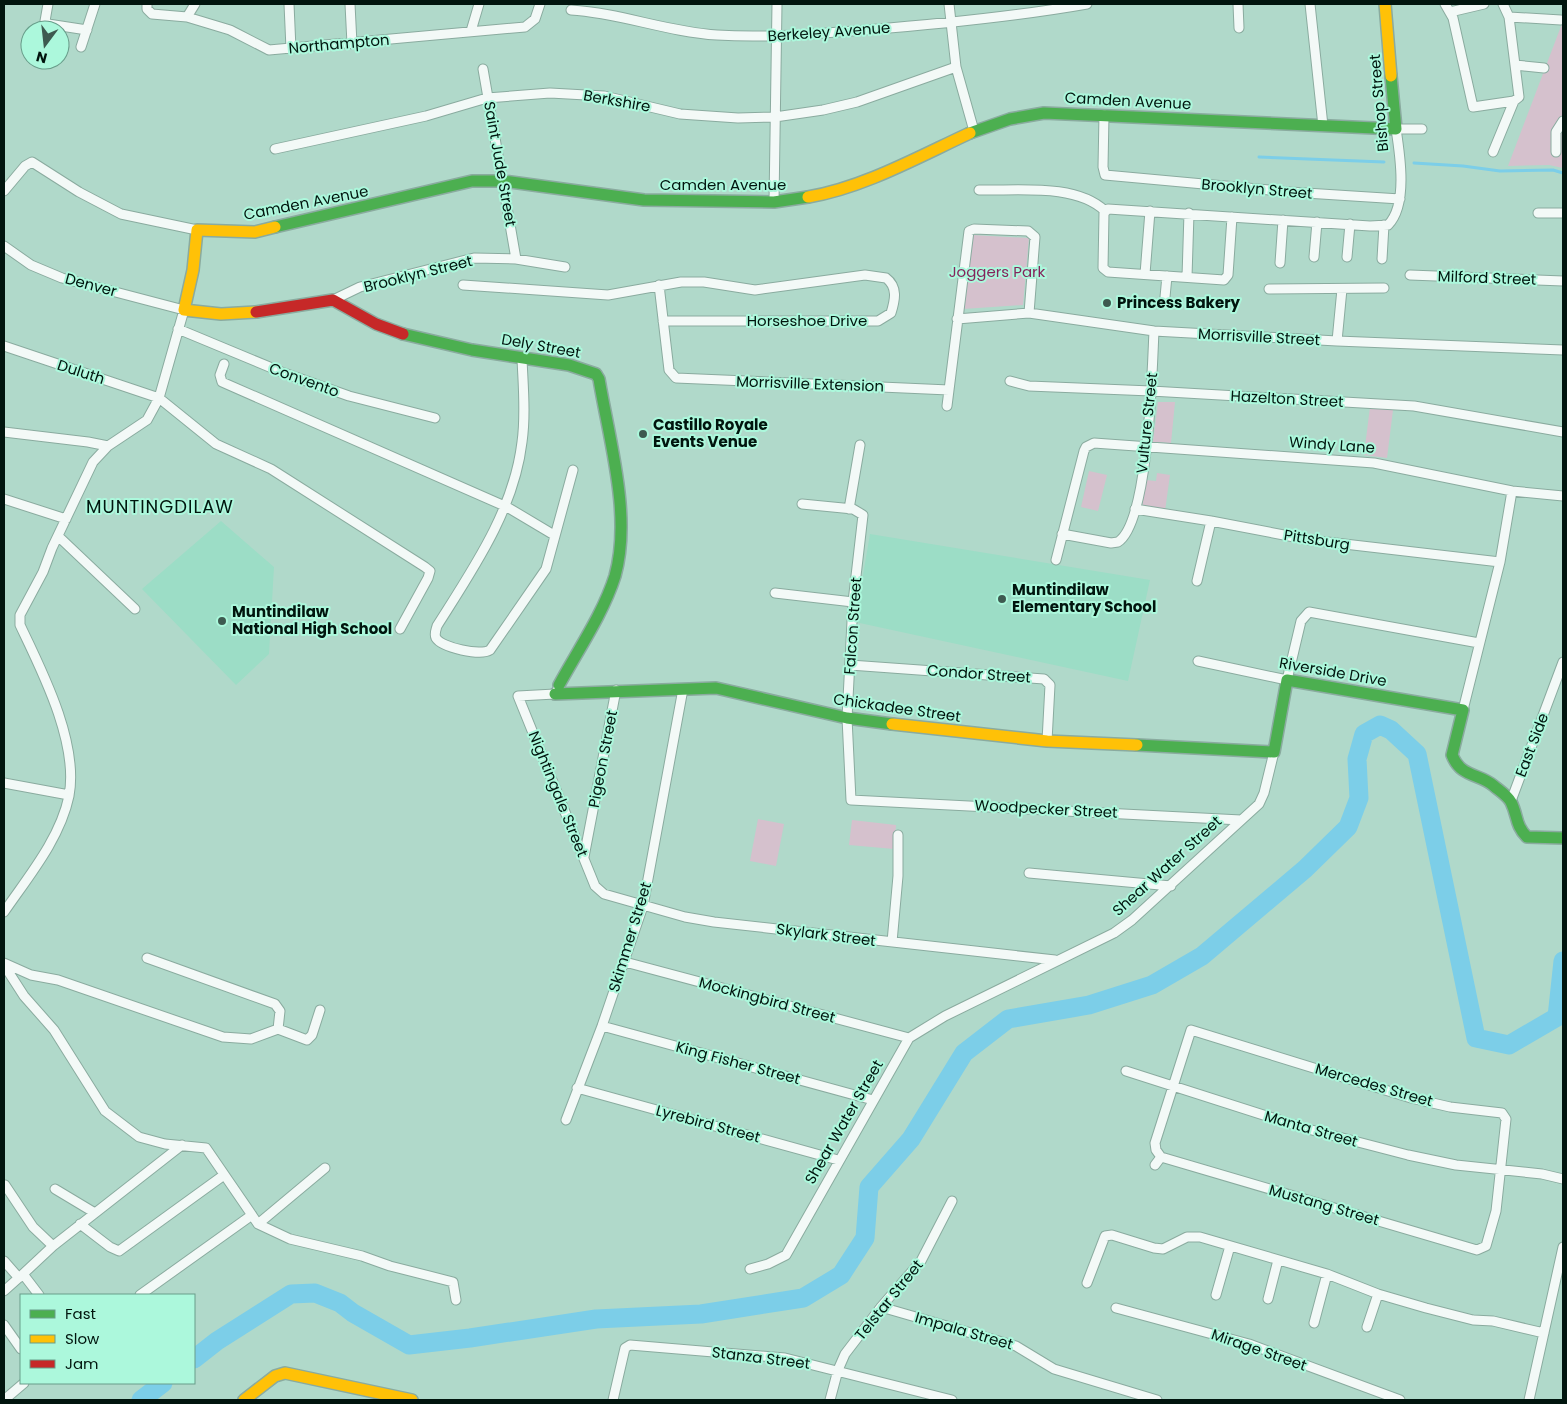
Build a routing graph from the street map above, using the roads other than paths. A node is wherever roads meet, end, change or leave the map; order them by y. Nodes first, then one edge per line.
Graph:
1 (48, 4) edge
2 (95, 4) edge
3 (195, 4) edge
4 (289, 4) edge
5 (350, 4) edge
6 (478, 4) edge
7 (540, 4) edge
8 (777, 4) edge
9 (949, 4) edge
10 (1087, 4) edge
11 (1238, 4) edge
12 (1310, 4) edge
13 (1385, 4) edge
14 (1445, 4) edge
15 (1484, 4) edge
16 (1503, 4) edge
17 (147, 7) edge
18 (571, 10) dead end
19 (1450, 12) junction
20 (187, 17) junction
21 (1509, 17) junction
22 (1561, 20) dead end
23 (950, 24) junction
24 (1239, 28) dead end
25 (87, 30) junction
26 (471, 30) junction
27 (777, 37) junction
28 (352, 44) junction
29 (81, 47) dead end
30 (292, 48) junction
31 (1514, 65) junction
32 (956, 68) junction
33 (1544, 68) dead end
34 (483, 69) dead end
35 (487, 98) junction
36 (1514, 102) junction
37 (1104, 115) junction
38 (776, 117) junction
39 (1563, 121) edge
40 (1323, 126) junction
41 (1396, 129) junction
42 (1422, 129) dead end
43 (974, 131) junction
44 (275, 149) dead end
45 (1493, 152) dead end
46 (1556, 152) dead end
47 (503, 181) junction
48 (4, 190) edge
49 (979, 190) dead end
50 (1400, 199) junction
51 (774, 202) junction
52 (1105, 210) junction
53 (1150, 212) junction
54 (1189, 213) junction
55 (1538, 213) dead end
56 (1563, 213) edge
57 (1232, 217) junction
58 (1283, 220) junction
59 (1317, 222) junction
60 (1350, 224) junction
61 (1384, 225) junction
62 (196, 230) junction
63 (4, 246) edge
64 (1347, 256) dead end
65 (1314, 257) dead end
66 (516, 259) junction
67 (1382, 259) dead end
68 (1280, 263) dead end
69 (565, 267) dead end
70 (1145, 274) junction
71 (1410, 275) dead end
72 (1167, 276) junction
73 (1187, 277) junction
74 (1563, 281) edge
75 (463, 285) dead end
76 (659, 285) junction
77 (1384, 288) dead end
78 (1269, 289) dead end
79 (1342, 289) junction
80 (1165, 297) dead end
81 (332, 300) junction
82 (184, 310) junction
83 (1029, 314) junction
84 (957, 319) junction
85 (663, 321) junction
86 (178, 329) junction
87 (1154, 331) junction
88 (1337, 341) junction
89 (4, 346) edge
90 (1563, 350) edge
91 (522, 358) junction
92 (224, 364) dead end
93 (1010, 381) dead end
94 (948, 390) junction
95 (1151, 391) junction
96 (159, 398) junction
97 (947, 406) dead end
98 (435, 418) dead end
99 (4, 432) edge
100 (1563, 432) edge
101 (860, 445) dead end
102 (108, 446) junction
103 (1147, 447) junction
104 (573, 470) dead end
105 (1512, 491) junction
106 (1563, 496) edge
107 (4, 499) edge
108 (802, 504) dead end
109 (506, 507) junction
110 (849, 509) junction
111 (1135, 509) junction
112 (66, 519) junction
113 (1211, 520) junction
114 (1062, 534) junction
115 (554, 535) junction
116 (58, 536) junction
117 (1056, 560) dead end
118 (1500, 562) junction
119 (1197, 581) dead end
120 (775, 593) dead end
121 (853, 602) junction
122 (135, 609) dead end
123 (400, 629) dead end
124 (1479, 644) junction
125 (1198, 661) dead end
126 (1563, 662) edge
127 (850, 665) junction
128 (1287, 680) junction
129 (557, 689) junction
130 (683, 689) junction
131 (616, 690) junction
132 (518, 696) joint
133 (1463, 710) junction
134 (847, 718) junction
135 (1046, 742) junction
136 (1274, 752) junction
137 (4, 783) edge
138 (69, 795) junction
139 (850, 800) joint
140 (1511, 801) junction
141 (1241, 820) junction
142 (898, 835) dead end
143 (1563, 838) edge
144 (584, 857) junction
145 (1029, 873) dead end
146 (1172, 886) junction
147 (599, 891) joint
148 (643, 906) junction
149 (4, 912) edge
150 (892, 942) junction
151 (147, 958) dead end
152 (1056, 960) junction
153 (625, 962) junction
154 (4, 964) edge
155 (320, 1010) dead end
156 (602, 1026) junction
157 (278, 1029) junction
158 (909, 1038) junction
159 (1126, 1071) dead end
160 (1174, 1086) junction
161 (577, 1088) junction
162 (873, 1100) junction
163 (566, 1120) dead end
164 (182, 1145) junction
165 (1161, 1157) junction
166 (838, 1160) junction
167 (1155, 1165) dead end
168 (325, 1168) dead end
169 (1500, 1171) junction
170 (224, 1175) junction
171 (1563, 1178) edge
172 (5, 1185) dead end
173 (55, 1189) dead end
174 (952, 1201) dead end
175 (95, 1213) junction
176 (252, 1215) junction
177 (80, 1224) junction
178 (258, 1224) junction
179 (53, 1246) junction
180 (1230, 1246) junction
181 (1563, 1247) edge
182 (1278, 1260) junction
183 (4, 1261) edge
184 (750, 1269) dead end
185 (1327, 1274) junction
186 (20, 1276) junction
187 (1088, 1282) dead end
188 (4, 1291) edge
189 (38, 1294) edge
190 (141, 1294) edge
191 (1378, 1294) junction
192 (1216, 1295) dead end
193 (1268, 1299) dead end
194 (456, 1300) dead end
195 (881, 1308) junction
196 (1116, 1308) dead end
197 (1314, 1323) dead end
198 (4, 1325) edge
199 (1367, 1327) dead end
200 (1544, 1333) junction
201 (20, 1348) edge
202 (838, 1370) junction
203 (23, 1384) edge
204 (4, 1400) edge
205 (244, 1400) edge
206 (412, 1400) edge
207 (613, 1400) edge
208 (830, 1400) edge
209 (952, 1400) edge
210 (1157, 1400) edge
211 (1400, 1400) edge
212 (1529, 1400) edge

1 - 25 street
2 - 25 street
3 - 20 street
4 - 30 street
5 - 28 street
6 - 26 street
7 - 26 street, Northampton
8 - 27 street
9 - 23 street
10 - 23 street, Berkeley Avenue
11 - 24 street
12 - 40 street
13 - 41 street, Bishop Street
14 - 19 street
15 - 19 street
16 - 21 street
17 - 20 street, Northampton
18 - 27 street, Berkeley Avenue
19 - 36 street
20 - 30 street, Northampton
21 - 22 street
21 - 31 street
23 - 27 street, Berkeley Avenue
23 - 32 street
25 - 29 street
26 - 28 street, Northampton
27 - 38 street
28 - 30 street, Northampton
31 - 33 street
31 - 36 street
32 - 38 street, Berkshire
32 - 43 street
34 - 35 street, Saint Jude Street
35 - 38 street, Berkshire
35 - 44 street, Berkshire
35 - 47 street, Saint Jude Street
36 - 45 street
37 - 40 street, Camden Avenue
37 - 43 street, Camden Avenue
37 - 50 street, Brooklyn Street
38 - 51 street
39 - 46 street
40 - 41 street, Camden Avenue
41 - 42 street, Camden Avenue
41 - 50 street, Bishop Street
43 - 51 street, Camden Avenue
47 - 51 street, Camden Avenue
47 - 62 street, Camden Avenue
47 - 66 street, Saint Jude Street
48 - 62 street, Camden Avenue
49 - 52 street
50 - 61 street
52 - 53 street
52 - 70 street
53 - 54 street
53 - 70 street
54 - 57 street
54 - 73 street
55 - 56 street
57 - 58 street
57 - 73 street
58 - 59 street
58 - 68 street
59 - 60 street
59 - 65 street
60 - 61 street
60 - 64 street
61 - 67 street
62 - 82 street
63 - 82 street, Denver
66 - 69 street, Brooklyn Street
66 - 81 street, Brooklyn Street
70 - 72 street
71 - 74 street, Milford Street
72 - 73 street
72 - 80 street
75 - 76 street, Horseshoe Drive
76 - 85 street
76 - 85 street, Horseshoe Drive
77 - 79 street
78 - 79 street
79 - 88 street
81 - 82 street
81 - 91 street, Dely Street
82 - 86 street
83 - 84 street, Morrisville Street
83 - 84 street
83 - 87 street, Morrisville Street
84 - 94 street
85 - 94 street, Morrisville Extension
86 - 96 street
86 - 98 street, Convento
87 - 88 street, Morrisville Street
87 - 95 street, Vulture Street
88 - 90 street, Morrisville Street
89 - 96 street, Duluth
91 - 109 street
91 - 129 street, Dely Street
92 - 109 street
93 - 95 street, Hazelton Street
94 - 97 street
95 - 100 street, Hazelton Street
95 - 103 street, Vulture Street
96 - 102 street
96 - 123 street
99 - 102 street
101 - 110 street
102 - 112 street
103 - 105 street, Windy Lane
103 - 111 street, Vulture Street
103 - 114 street, Windy Lane
104 - 115 street
105 - 106 street, Windy Lane
105 - 118 street
107 - 112 street
108 - 110 street
109 - 115 street
109 - 115 street
110 - 121 street, Falcon Street
111 - 113 street, Pittsburg
111 - 114 street, Vulture Street
112 - 116 street
113 - 118 street, Pittsburg
113 - 119 street
114 - 117 street, Windy Lane
116 - 122 street
116 - 138 street
118 - 124 street
120 - 121 street
121 - 127 street, Falcon Street
124 - 128 street, Shear Water Street
124 - 133 street
125 - 128 street, Riverside Drive
126 - 140 street, East Side
127 - 134 street, Falcon Street
127 - 135 street, Condor Street
128 - 133 street, Riverside Drive
128 - 136 street, Shear Water Street
129 - 131 street, Chickadee Street
129 - 132 street, Chickadee Street
130 - 131 street, Chickadee Street
130 - 134 street, Chickadee Street
130 - 148 street, Skimmer Street
131 - 144 street, Pigeon Street
132 - 144 street, Nightingale Street
133 - 140 street
134 - 135 street, Chickadee Street
134 - 139 street, Falcon Street
135 - 136 street, Chickadee Street
136 - 141 street, Shear Water Street
137 - 138 street
138 - 149 street
139 - 141 street, Woodpecker Street
140 - 143 street
141 - 146 street, Shear Water Street
142 - 150 street
144 - 147 street, Nightingale Street
145 - 146 street
146 - 152 street, Shear Water Street
147 - 148 street, Skylark Street
148 - 150 street, Skylark Street
148 - 153 street, Skimmer Street
150 - 152 street, Skylark Street
151 - 157 street
152 - 158 street, Shear Water Street
153 - 156 street, Skimmer Street
153 - 158 street, Mockingbird Street
154 - 157 street
154 - 164 street
155 - 157 street
156 - 161 street, Skimmer Street
156 - 162 street, King Fisher Street
158 - 162 street, Shear Water Street
159 - 160 street, Manta Street
160 - 165 street
160 - 169 street, Manta Street
160 - 169 street, Mercedes Street
161 - 163 street, Skimmer Street
161 - 166 street, Lyrebird Street
162 - 166 street, Shear Water Street
164 - 170 street
164 - 175 street
165 - 167 street
165 - 169 street, Mustang Street
166 - 184 street, Shear Water Street
168 - 178 street
169 - 171 street, Manta Street
170 - 176 street
170 - 177 street
172 - 179 street
173 - 175 street
174 - 195 street, Telstar Street
175 - 177 street
176 - 178 street
176 - 190 street
177 - 179 street
178 - 194 street
179 - 186 street
180 - 182 street
180 - 187 street
180 - 192 street
181 - 200 street
182 - 185 street
182 - 193 street
183 - 186 street
185 - 191 street
185 - 197 street
186 - 188 street
186 - 189 street
191 - 199 street
191 - 200 street
195 - 202 street, Telstar Street
195 - 210 street, Impala Street
196 - 211 street, Mirage Street
198 - 201 street
200 - 212 street
202 - 207 street, Stanza Street
202 - 208 street, Telstar Street
202 - 209 street, Stanza Street
203 - 204 street
205 - 206 street

